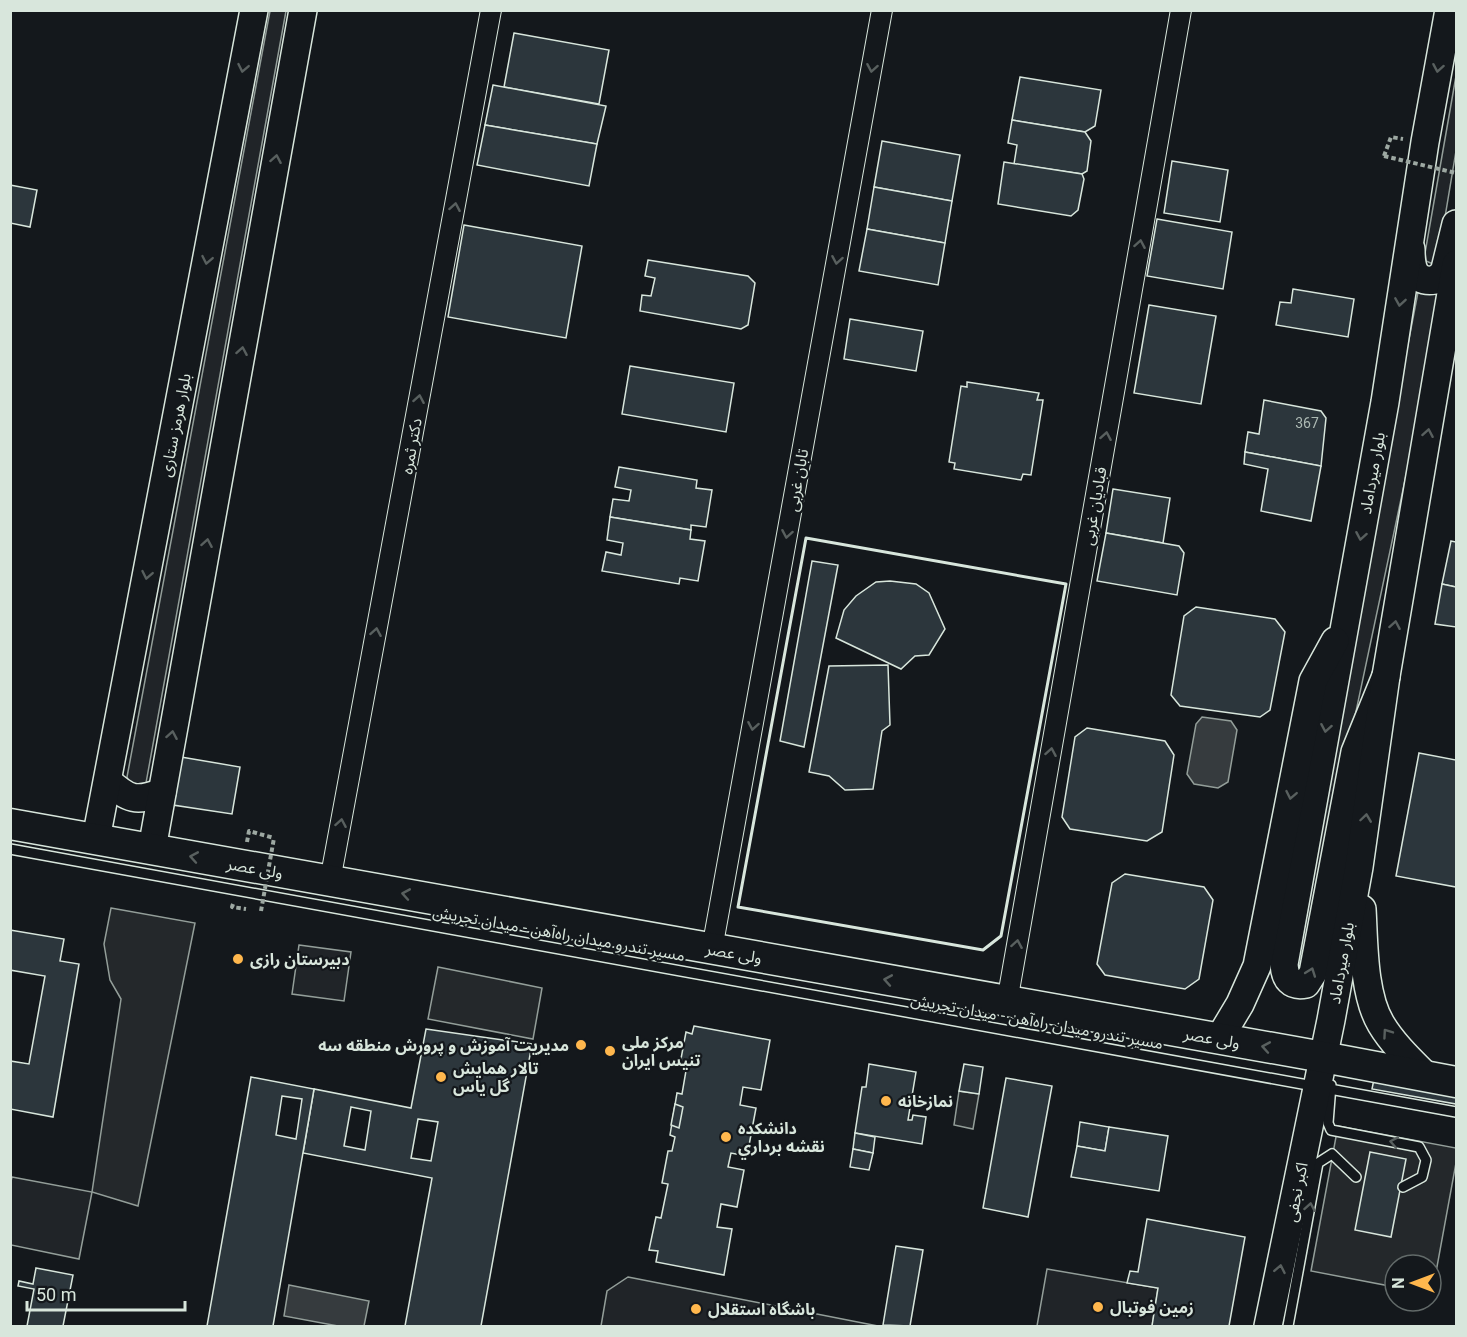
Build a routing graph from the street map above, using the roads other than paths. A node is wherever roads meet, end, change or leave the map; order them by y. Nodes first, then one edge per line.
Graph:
1 (254, 10) edge
2 (303, 10) edge
3 (491, 10) edge
4 (882, 10) edge
5 (1181, 10) edge
6 (1449, 10) edge
7 (1456, 224) edge
8 (1411, 230) junction
9 (1456, 264) edge
10 (1346, 621) junction
11 (1386, 676) junction
12 (108, 781) junction
13 (162, 792) junction
14 (10, 824) edge
15 (96, 839) junction
16 (10, 849) edge
17 (152, 849) junction
18 (1359, 867) junction
19 (330, 881) junction
20 (712, 949) junction
21 (1007, 1002) junction
22 (1219, 1039) junction
23 (1329, 1074) junction
24 (1427, 1077) junction
25 (1456, 1082) edge
26 (1456, 1112) edge
27 (1356, 1177) dead end
28 (1403, 1187) dead end
29 (1268, 1326) edge
30 (1288, 1326) edge

1 -> 12 main road, بلوار هرمز ستاری
13 -> 2 main road
19 -> 3 street, دکتر ثمره
4 -> 20 street, تابان غربی
21 -> 5 street, قبادیان غربی
6 -> 8 main road, بلوار میرداماد
7 - 8 main road
8 -> 10 main road, بلوار میرداماد
11 -> 9 main road, بلوار میرداماد
10 -> 11 main road, بلوار میرداماد
10 -> 22 main road
18 -> 11 main road, بلوار میرداماد
12 - 13 main road
12 - 15 main road, بلوار هرمز ستاری
13 - 17 main road
14 - 15 main road, ولی عصر
15 - 17 main road, ولی عصر
16 - 23 lane, مسیر تندرو میدان راه‌آهن - میدان تجریش
19 -> 17 main road, ولی عصر
18 - 23 main road, بلوار میرداماد
24 -> 18 main road
20 -> 19 main road, ولی عصر
21 -> 20 main road, ولی عصر
21 - 22 main road, ولی عصر
23 -> 22 main road, ولی عصر
23 - 24 main road, ولی عصر
23 - 26 lane, مسیر تندرو میدان راه‌آهن - میدان تجریش
28 -> 23 lane
29 -> 23 main road, اکبر نجفی
24 - 25 main road, ولی عصر
30 -> 27 lane

